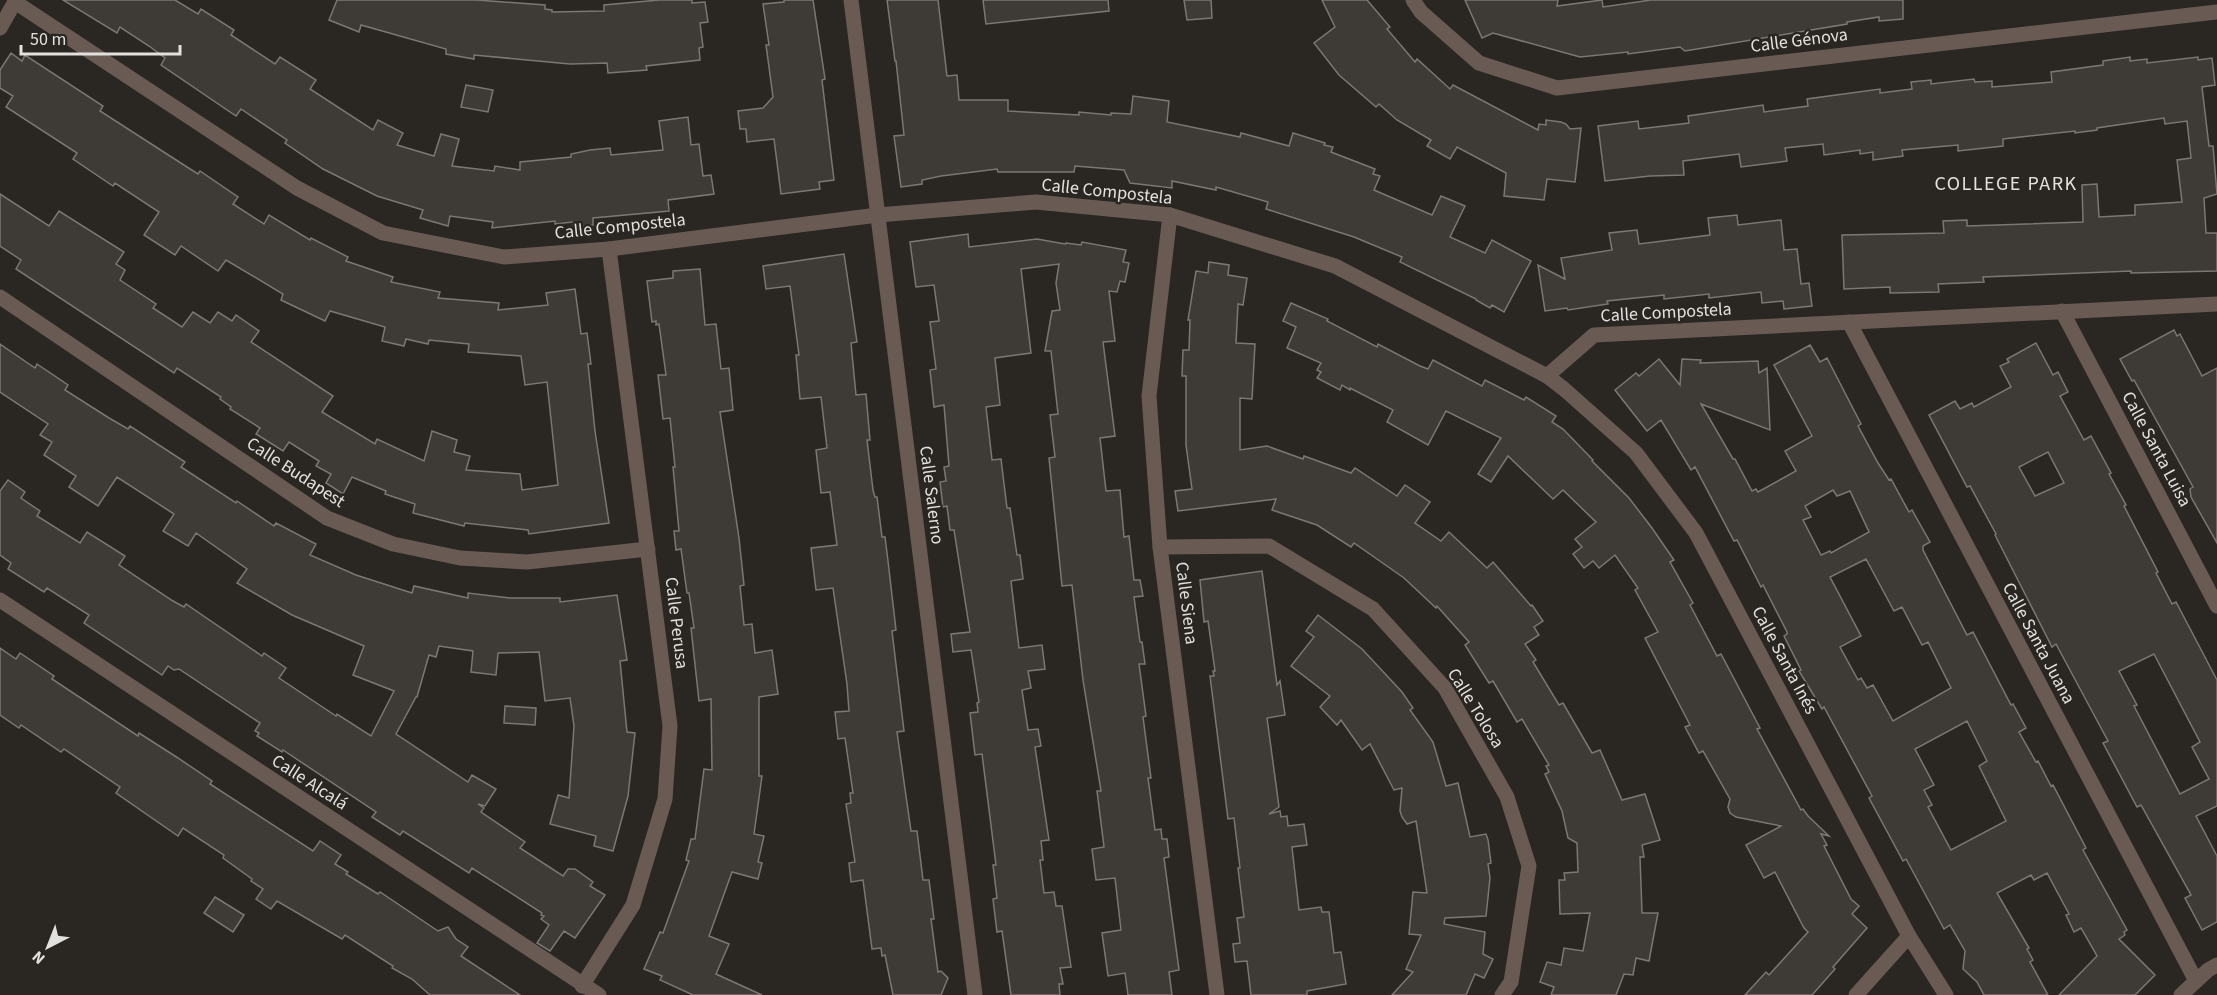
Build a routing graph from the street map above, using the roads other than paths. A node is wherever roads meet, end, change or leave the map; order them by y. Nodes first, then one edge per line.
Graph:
1 (851, 0) edge
2 (1413, 0) edge
3 (16, 1) edge
4 (2217, 12) edge
5 (0, 28) edge
6 (878, 214) junction
7 (1170, 215) junction
8 (609, 249) junction
9 (0, 297) edge
10 (2217, 304) edge
11 (2062, 311) junction
12 (1849, 322) junction
13 (1547, 376) junction
14 (1160, 547) junction
15 (648, 549) junction
16 (0, 600) edge
17 (2217, 606) edge
18 (1909, 936) junction
19 (2217, 965) edge
20 (2196, 981) junction
21 (582, 986) junction
22 (599, 995) edge
23 (975, 995) edge
24 (1217, 995) edge
25 (1502, 995) edge
26 (1856, 995) edge
27 (1946, 995) edge
28 (2181, 995) edge

1 - 6 street, Calle Salerno
2 - 4 street, Calle Génova
3 - 5 street
3 - 8 street, Calle Compostela
6 - 7 street, Calle Compostela
6 - 8 street, Calle Compostela
6 - 23 street, Calle Salerno
7 - 13 street, Calle Compostela
7 - 14 street, Calle Siena
8 - 15 street, Calle Perusa
9 - 15 street, Calle Budapest
10 - 11 street, Calle Compostela
11 - 12 street, Calle Compostela
11 - 17 street, Calle Santa Luisa
12 - 13 street, Calle Compostela
12 - 20 street, Calle Santa Juana
13 - 18 street, Calle Santa Inés
14 - 24 street, Calle Siena
14 - 25 street, Calle Tolosa
15 - 21 street, Calle Perusa
16 - 21 street, Calle Alcalá
18 - 26 street
18 - 27 street, Calle Santa Inés
19 - 20 street
20 - 28 street
21 - 22 street, Calle Alcalá

